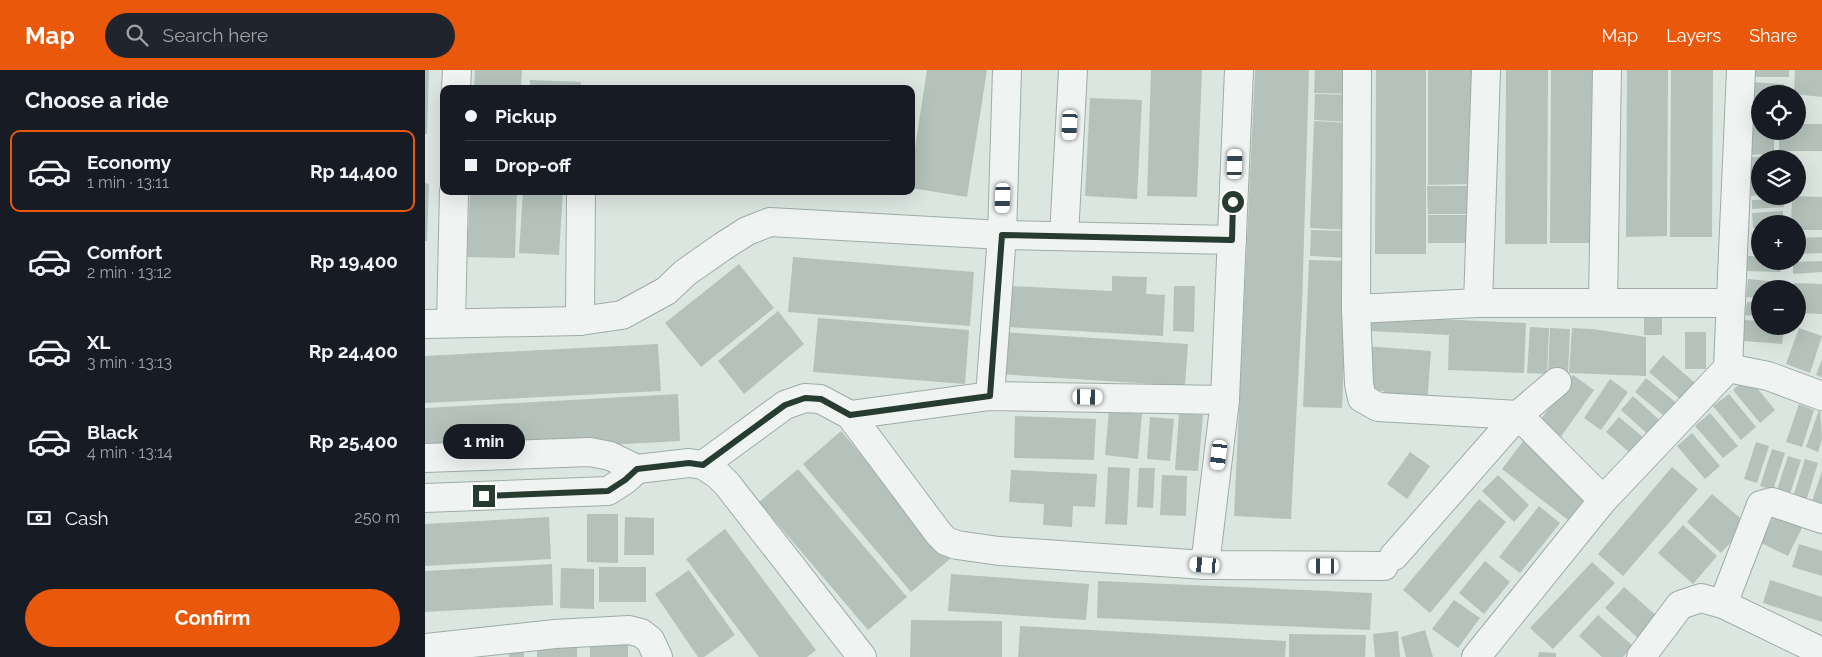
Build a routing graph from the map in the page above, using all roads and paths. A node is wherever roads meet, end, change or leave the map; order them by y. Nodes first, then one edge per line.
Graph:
1 (457, 70) edge
2 (1007, 70) edge
3 (1073, 70) edge
4 (1239, 70) edge
5 (1357, 70) edge
6 (1486, 70) edge
7 (1607, 70) edge
8 (1741, 70) edge
9 (456, 85) edge
10 (454, 195) edge
11 (581, 195) edge
12 (1002, 235) junction
13 (1064, 236) junction
14 (1232, 240) junction
15 (1479, 303) junction
16 (1603, 303) junction
17 (1731, 303) junction
18 (1356, 309) junction
19 (580, 321) junction
20 (438, 323) edge
21 (1728, 368) junction
22 (1557, 382) dead end
23 (990, 396) junction
24 (1822, 396) edge
25 (1225, 400) junction
26 (850, 415) junction
27 (1518, 415) junction
28 (425, 458) edge
29 (703, 465) junction
30 (637, 469) junction
31 (425, 498) edge
32 (1603, 500) junction
33 (1822, 519) edge
34 (1205, 565) junction
35 (1723, 604) junction
36 (425, 648) edge
37 (1822, 652) edge
38 (1483, 653) edge
39 (658, 657) edge
40 (862, 657) edge
41 (1641, 657) edge

1 - 9 street
2 - 12 street
3 - 13 street
4 - 14 street
5 - 18 street
6 - 15 street
7 - 16 street
8 - 17 street
10 - 20 street
11 - 19 street
12 - 13 street
12 - 19 street
12 - 23 street
13 - 14 street
14 - 25 street
15 - 16 street
15 - 18 street
16 - 17 street
17 - 21 street
18 - 27 street
19 - 20 street
21 - 24 street
21 - 32 street
22 - 27 street
23 - 25 street
23 - 26 street
25 - 34 street
26 - 29 street
26 - 34 street
27 - 32 street
27 - 34 street
28 - 30 street
29 - 30 street
29 - 40 street
30 - 31 street
32 - 38 street
33 - 35 street
35 - 37 street
35 - 41 street
36 - 39 street

